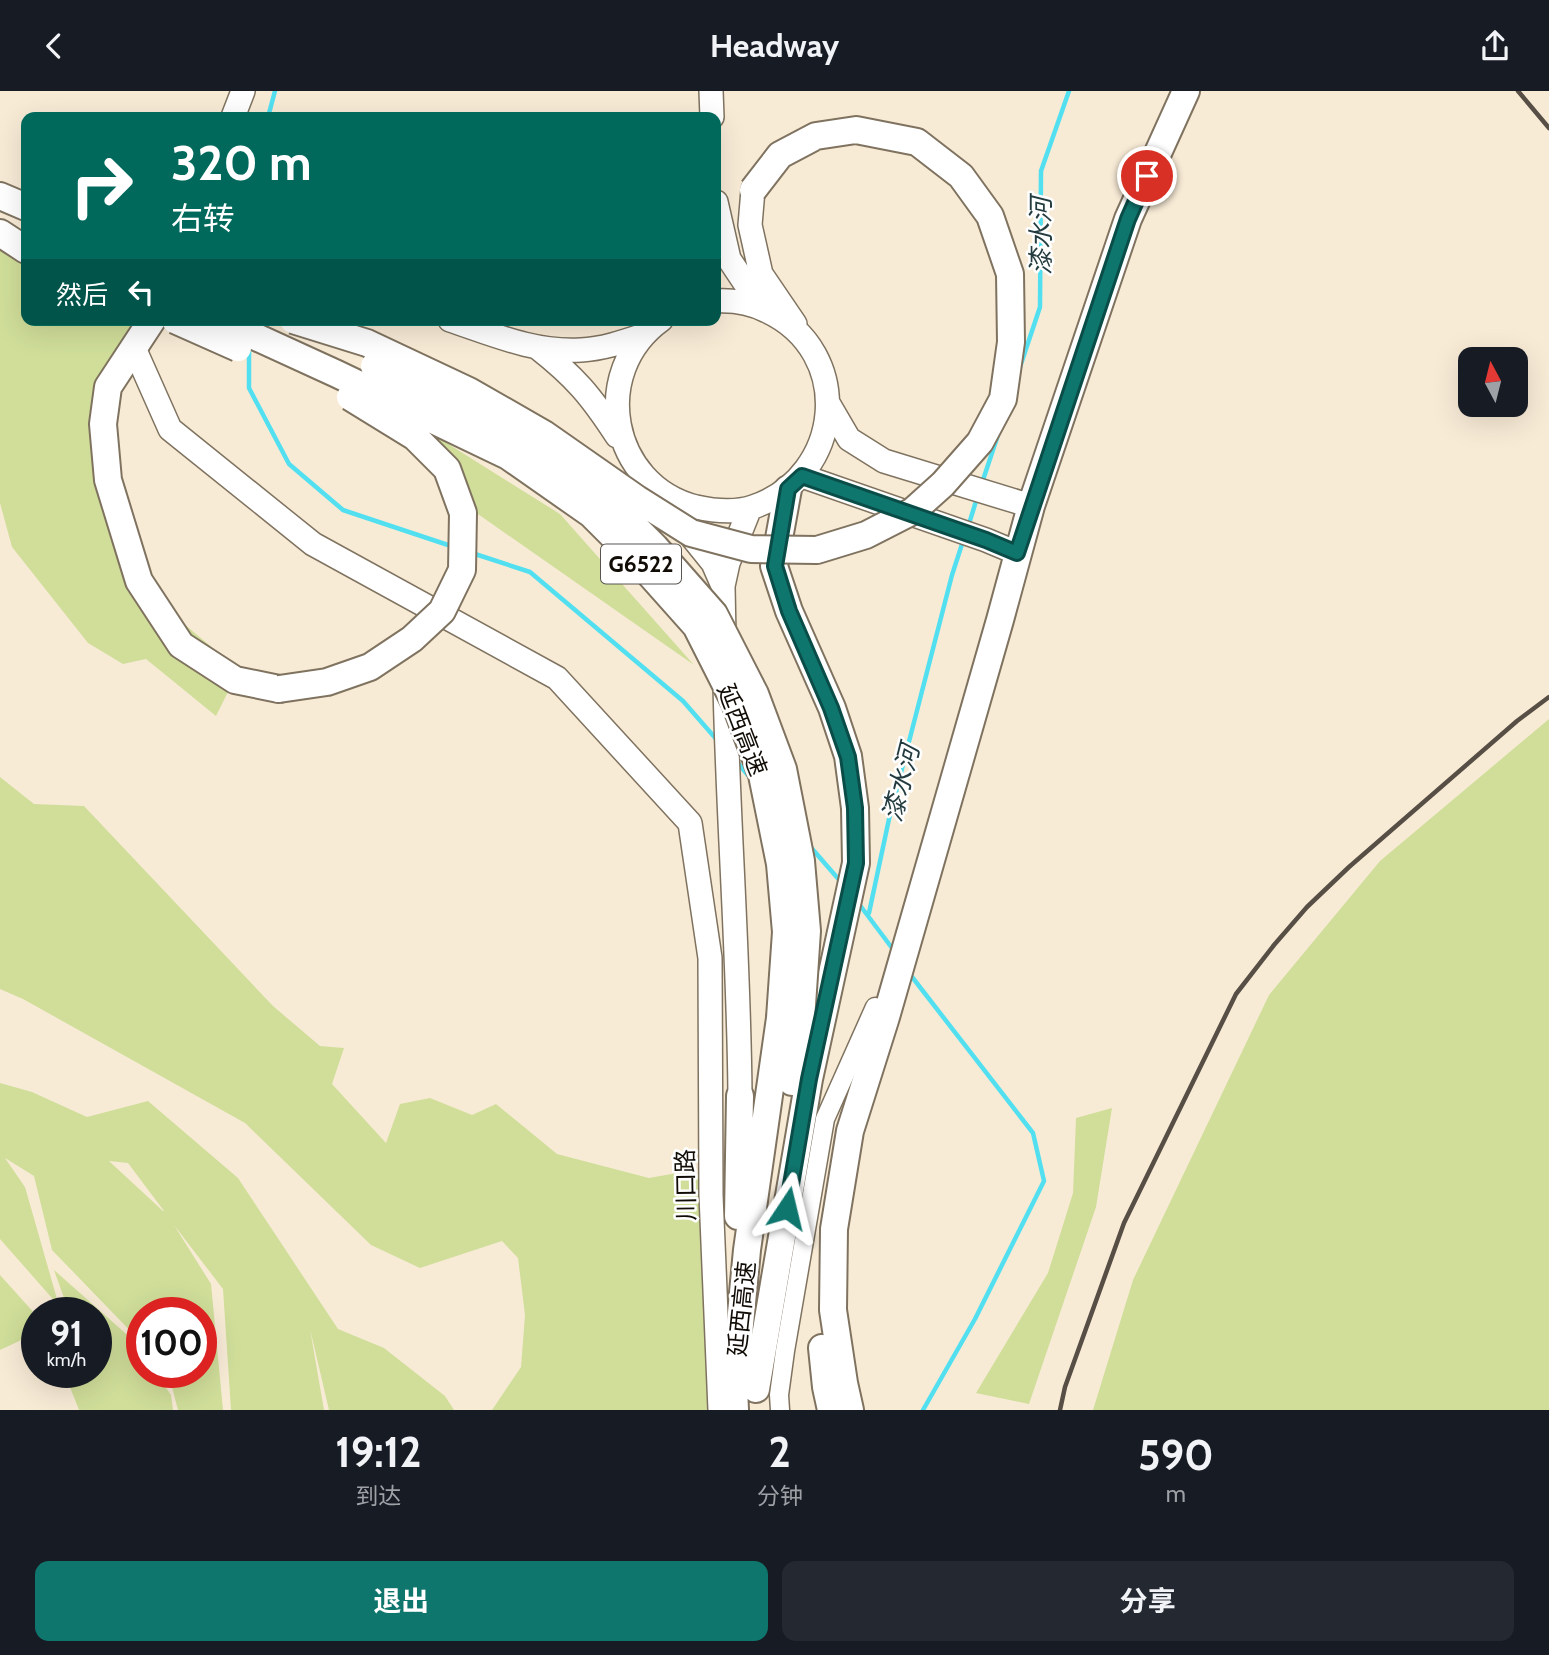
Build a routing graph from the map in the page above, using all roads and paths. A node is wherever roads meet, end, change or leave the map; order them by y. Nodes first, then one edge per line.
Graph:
1 (243, 91) edge
2 (711, 91) edge
3 (1186, 91) edge
4 (235, 112) edge
5 (712, 112) edge
6 (753, 190) joint
7 (0, 195) edge
8 (21, 205) edge
9 (0, 221) edge
10 (721, 224) edge
11 (21, 231) edge
12 (0, 233) edge
13 (21, 247) edge
14 (721, 301) edge
15 (779, 317) junction
16 (148, 326) edge
17 (189, 326) edge
18 (232, 326) edge
19 (299, 326) edge
20 (312, 326) edge
21 (469, 326) edge
22 (652, 328) edge
23 (134, 348) junction
24 (538, 348) junction
25 (813, 350) junction
26 (828, 403) junction
27 (625, 447) junction
28 (795, 482) junction
29 (650, 483) junction
30 (1031, 506) junction
31 (750, 508) junction
32 (1017, 553) junction
33 (723, 586) junction
34 (995, 618) junction
35 (734, 893) junction
36 (710, 958) junction
37 (875, 1007) junction
38 (790, 1019) junction
39 (740, 1096) joint
40 (740, 1401) edge
41 (780, 1410) edge
42 (831, 1410) edge
43 (850, 1410) edge

1 - 4 main road
2 - 5 main road
3 - 30 highway
6 - 20 highway, bridge
6 - 25 main road
7 - 8 highway
9 - 11 highway
10 - 15 main road
12 - 13 highway
14 - 15 main road
15 - 25 main road
16 - 23 highway
17 - 23 highway, bridge
18 - 38 highway, 延西高速 / G6522, bridge
19 - 38 highway, 延西高速 / G6522, bridge
21 - 24 main road
22 - 24 main road
22 - 27 main road
23 - 36 main road
24 - 27 main road
25 - 26 main road
26 - 28 main road
26 - 30 main road
27 - 29 main road
28 - 31 main road
28 - 32 main road
28 - 40 highway
29 - 31 main road
29 - 33 main road
30 - 32 highway
31 - 33 main road
32 - 34 highway
33 - 35 main road
34 - 37 highway
34 - 43 highway
35 - 36 main road
35 - 39 main road
36 - 40 main road, 川口路
37 - 41 street
37 - 42 highway
38 - 40 highway, 延西高速 / G6522
39 - 40 highway

